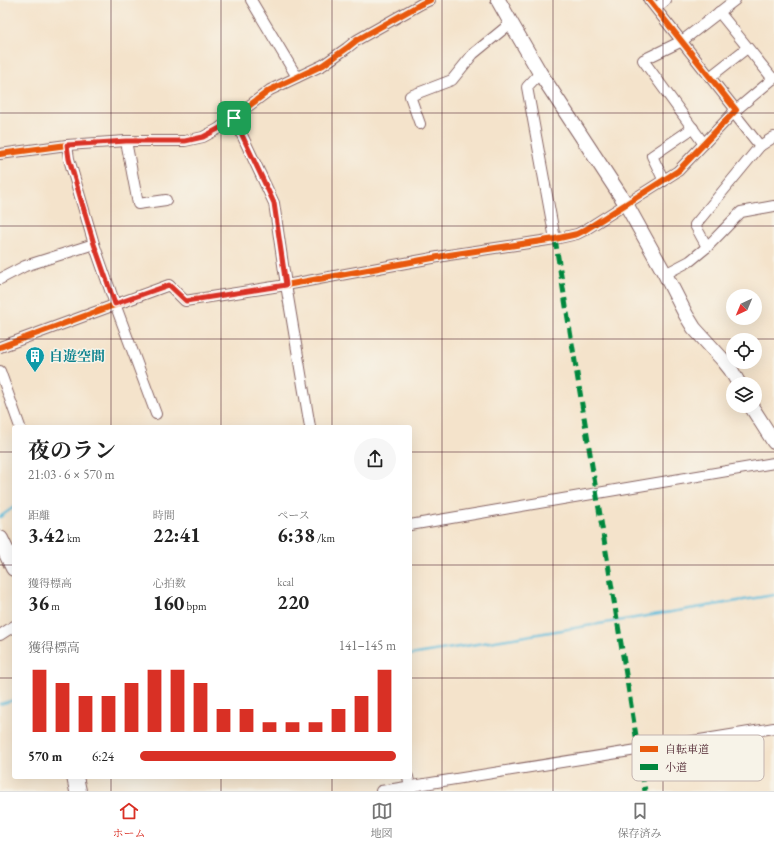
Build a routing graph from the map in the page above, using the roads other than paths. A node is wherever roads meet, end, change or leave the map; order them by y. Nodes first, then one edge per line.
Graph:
1 (251, 0) edge
2 (430, 0) edge
3 (498, 0) edge
4 (666, 0) edge
5 (735, 0) edge
6 (653, 4) edge
7 (719, 12) junction
8 (511, 24) junction
9 (682, 41) junction
10 (747, 48) junction
11 (540, 73) junction
12 (297, 77) junction
13 (710, 77) junction
14 (773, 79) edge
15 (735, 111) junction
16 (234, 118) junction
17 (420, 124) dead end
18 (693, 128) junction
19 (774, 137) edge
20 (126, 141) junction
21 (704, 144) junction
22 (67, 145) junction
23 (760, 146) junction
24 (0, 154) edge
25 (664, 181) junction
26 (166, 200) dead end
27 (626, 204) junction
28 (774, 206) edge
29 (555, 239) junction
30 (94, 244) junction
31 (707, 247) junction
32 (665, 274) junction
33 (0, 279) edge
34 (286, 285) junction
35 (115, 304) junction
36 (0, 347) edge
37 (0, 371) edge
38 (735, 377) edge
39 (755, 413) edge
40 (156, 414) dead end
41 (19, 425) edge
42 (310, 425) edge
43 (774, 442) edge
44 (774, 463) edge
45 (412, 525) edge
46 (0, 539) edge
47 (12, 564) edge
48 (12, 627) edge
49 (0, 635) edge
50 (774, 728) edge
51 (729, 735) edge
52 (632, 750) edge
53 (75, 779) edge
54 (410, 785) edge
55 (78, 791) edge
56 (381, 791) edge

1 - 12 street
2 - 12 street
3 - 8 street
4 - 6 street
5 - 7 street
6 - 9 street
7 - 9 street
7 - 10 street
8 - 11 street
8 - 17 street
9 - 13 street
9 - 18 street
10 - 13 street
10 - 14 street
11 - 27 street
11 - 29 street
12 - 16 street
13 - 15 street
14 - 15 street
15 - 21 street
15 - 23 street
16 - 20 street
16 - 34 street
18 - 21 street
18 - 25 street
19 - 23 street
20 - 22 street
20 - 26 street
21 - 25 street
22 - 24 street
22 - 30 street
23 - 31 street
25 - 27 street
27 - 29 street
27 - 32 street
28 - 31 street
29 - 34 street
30 - 33 street
30 - 35 street
31 - 32 street
32 - 38 street
34 - 35 street
34 - 42 street
35 - 36 street
35 - 40 street
37 - 41 street
39 - 43 street
44 - 45 street
46 - 47 main road
48 - 49 street
50 - 51 street
52 - 54 street
53 - 55 main road
54 - 56 street

